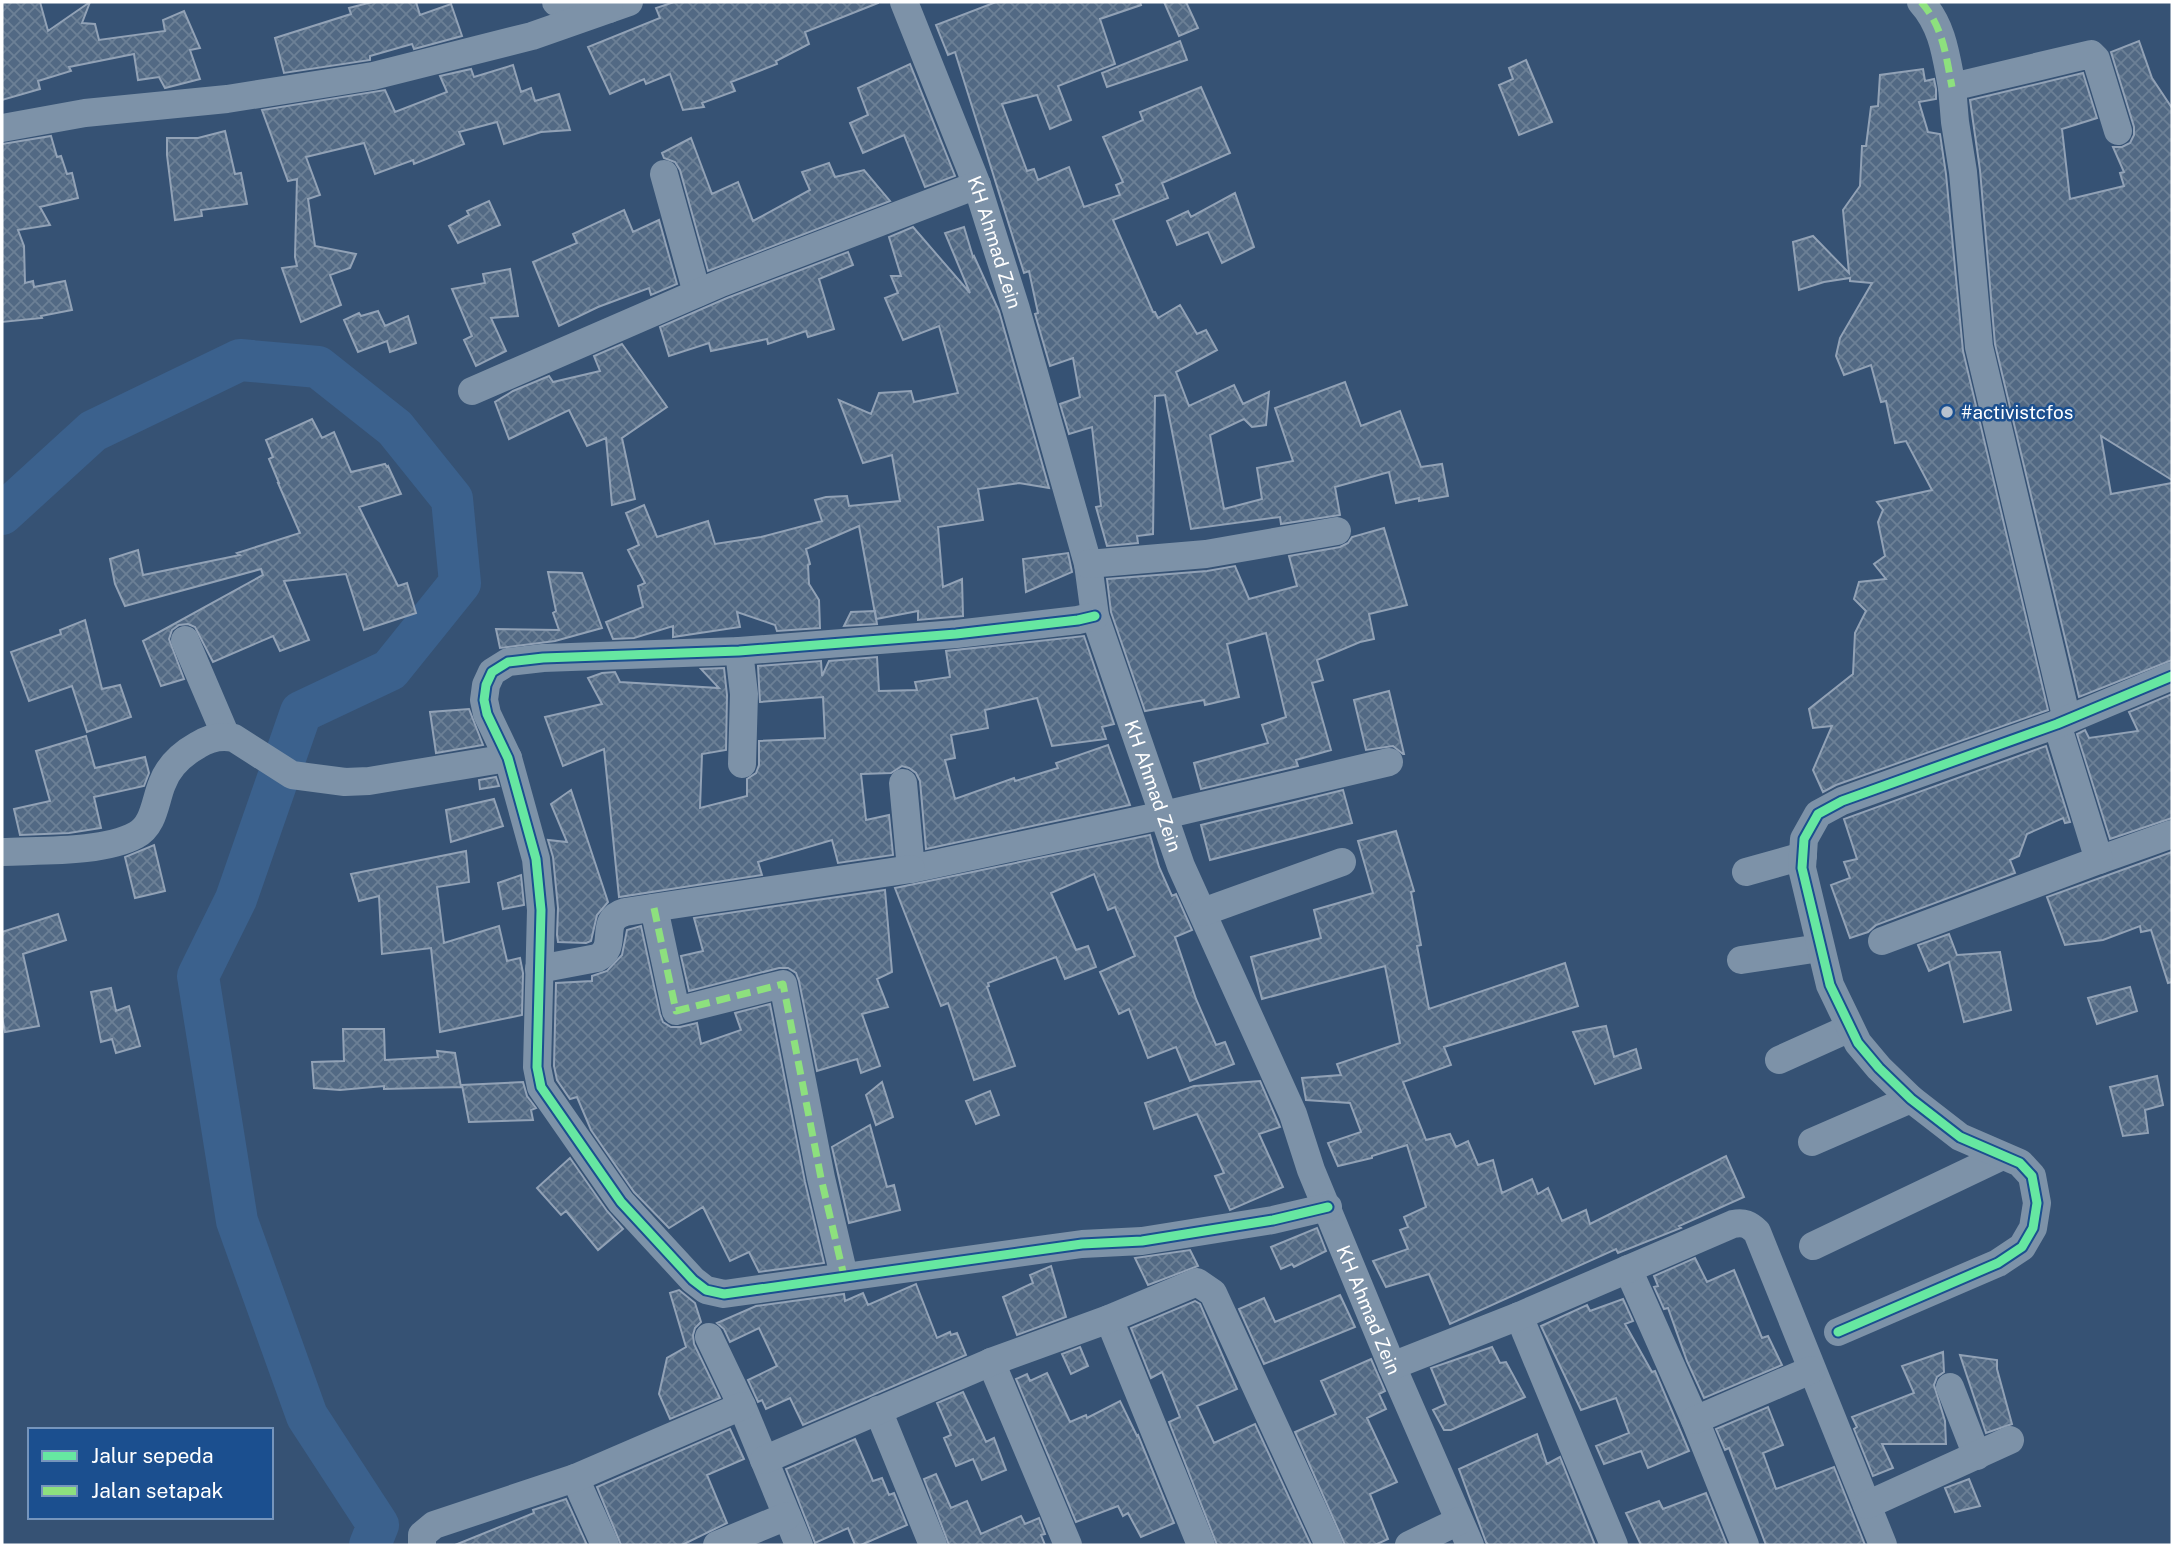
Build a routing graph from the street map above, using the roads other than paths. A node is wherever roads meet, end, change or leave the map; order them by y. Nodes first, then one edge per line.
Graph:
1 (556, 2) edge
2 (904, 2) edge
3 (1921, 2) edge
4 (619, 5) edge
5 (1952, 87) junction
6 (2, 128) edge
7 (2118, 131) dead end
8 (664, 174) dead end
9 (977, 185) junction
10 (697, 293) junction
11 (472, 391) dead end
12 (1337, 531) dead end
13 (1088, 564) junction
14 (1096, 616) junction
15 (185, 640) dead end
16 (739, 651) junction
17 (2172, 676) edge
18 (2062, 722) junction
19 (226, 736) junction
20 (508, 758) junction
21 (1389, 762) dead end
22 (741, 764) dead end
23 (903, 783) dead end
24 (1164, 815) junction
25 (2172, 834) edge
26 (2, 852) edge
27 (1803, 856) junction
28 (2099, 860) junction
29 (1342, 862) dead end
30 (911, 869) junction
31 (1746, 872) dead end
32 (654, 908) junction
33 (1203, 912) junction
34 (1882, 941) dead end
35 (1820, 947) junction
36 (1741, 960) dead end
37 (539, 969) junction
38 (1850, 1028) junction
39 (1779, 1060) dead end
40 (1911, 1099) junction
41 (1812, 1142) dead end
42 (2002, 1156) junction
43 (1328, 1208) junction
44 (1813, 1246) dead end
45 (1628, 1269) junction
46 (844, 1276) junction
47 (1519, 1316) junction
48 (1109, 1319) junction
49 (1838, 1332) dead end
50 (709, 1337) dead end
51 (991, 1362) junction
52 (1392, 1366) junction
53 (1811, 1370) junction
54 (1950, 1387) dead end
55 (742, 1406) junction
56 (878, 1410) junction
57 (1695, 1420) junction
58 (2010, 1440) dead end
59 (1978, 1456) junction
60 (764, 1460) junction
61 (575, 1478) junction
62 (1867, 1505) junction
63 (787, 1516) junction
64 (1465, 1533) edge
65 (422, 1545) edge
66 (605, 1545) edge
67 (717, 1545) edge
68 (799, 1545) edge
69 (933, 1545) edge
70 (1068, 1545) edge
71 (1201, 1545) edge
72 (1329, 1545) edge
73 (1409, 1545) edge
74 (1614, 1545) edge
75 (1745, 1545) edge
76 (1883, 1545) edge

1 - 4 street
2 - 9 street, KH Ahmad Zein
3 - 5 street
4 - 6 street
5 - 7 street
5 - 18 street
8 - 10 street
9 - 10 street
9 - 13 street, KH Ahmad Zein
10 - 11 street
12 - 13 street
13 - 14 street, KH Ahmad Zein
14 - 16 street
14 - 24 street, KH Ahmad Zein
15 - 19 street
16 - 20 street
16 - 22 street
17 - 18 street
18 - 27 street
18 - 28 street
19 - 20 street
19 - 26 street
20 - 37 street
21 - 24 street
23 - 30 street
24 - 30 street
24 - 33 street, KH Ahmad Zein
25 - 28 street
27 - 31 street
27 - 35 street
28 - 34 street
29 - 33 street
30 - 32 street
32 - 37 street
32 - 46 street
33 - 43 street, KH Ahmad Zein
35 - 36 street
35 - 38 street
37 - 46 street
38 - 39 street
38 - 40 street
40 - 41 street
40 - 42 street
42 - 44 street
42 - 49 street
43 - 46 street
43 - 52 street, KH Ahmad Zein
45 - 47 street
45 - 53 street
45 - 57 street
47 - 52 street
47 - 74 street
48 - 51 street
48 - 71 street
48 - 72 street
50 - 55 street
51 - 56 street
51 - 70 street
52 - 64 street, KH Ahmad Zein
53 - 57 street
53 - 62 street
54 - 59 street
55 - 60 street
55 - 61 street
56 - 60 street
56 - 69 street
57 - 75 street
58 - 59 street
59 - 62 street
60 - 63 street
61 - 65 street
61 - 66 street
62 - 76 street
63 - 67 street
63 - 68 street
64 - 73 street

